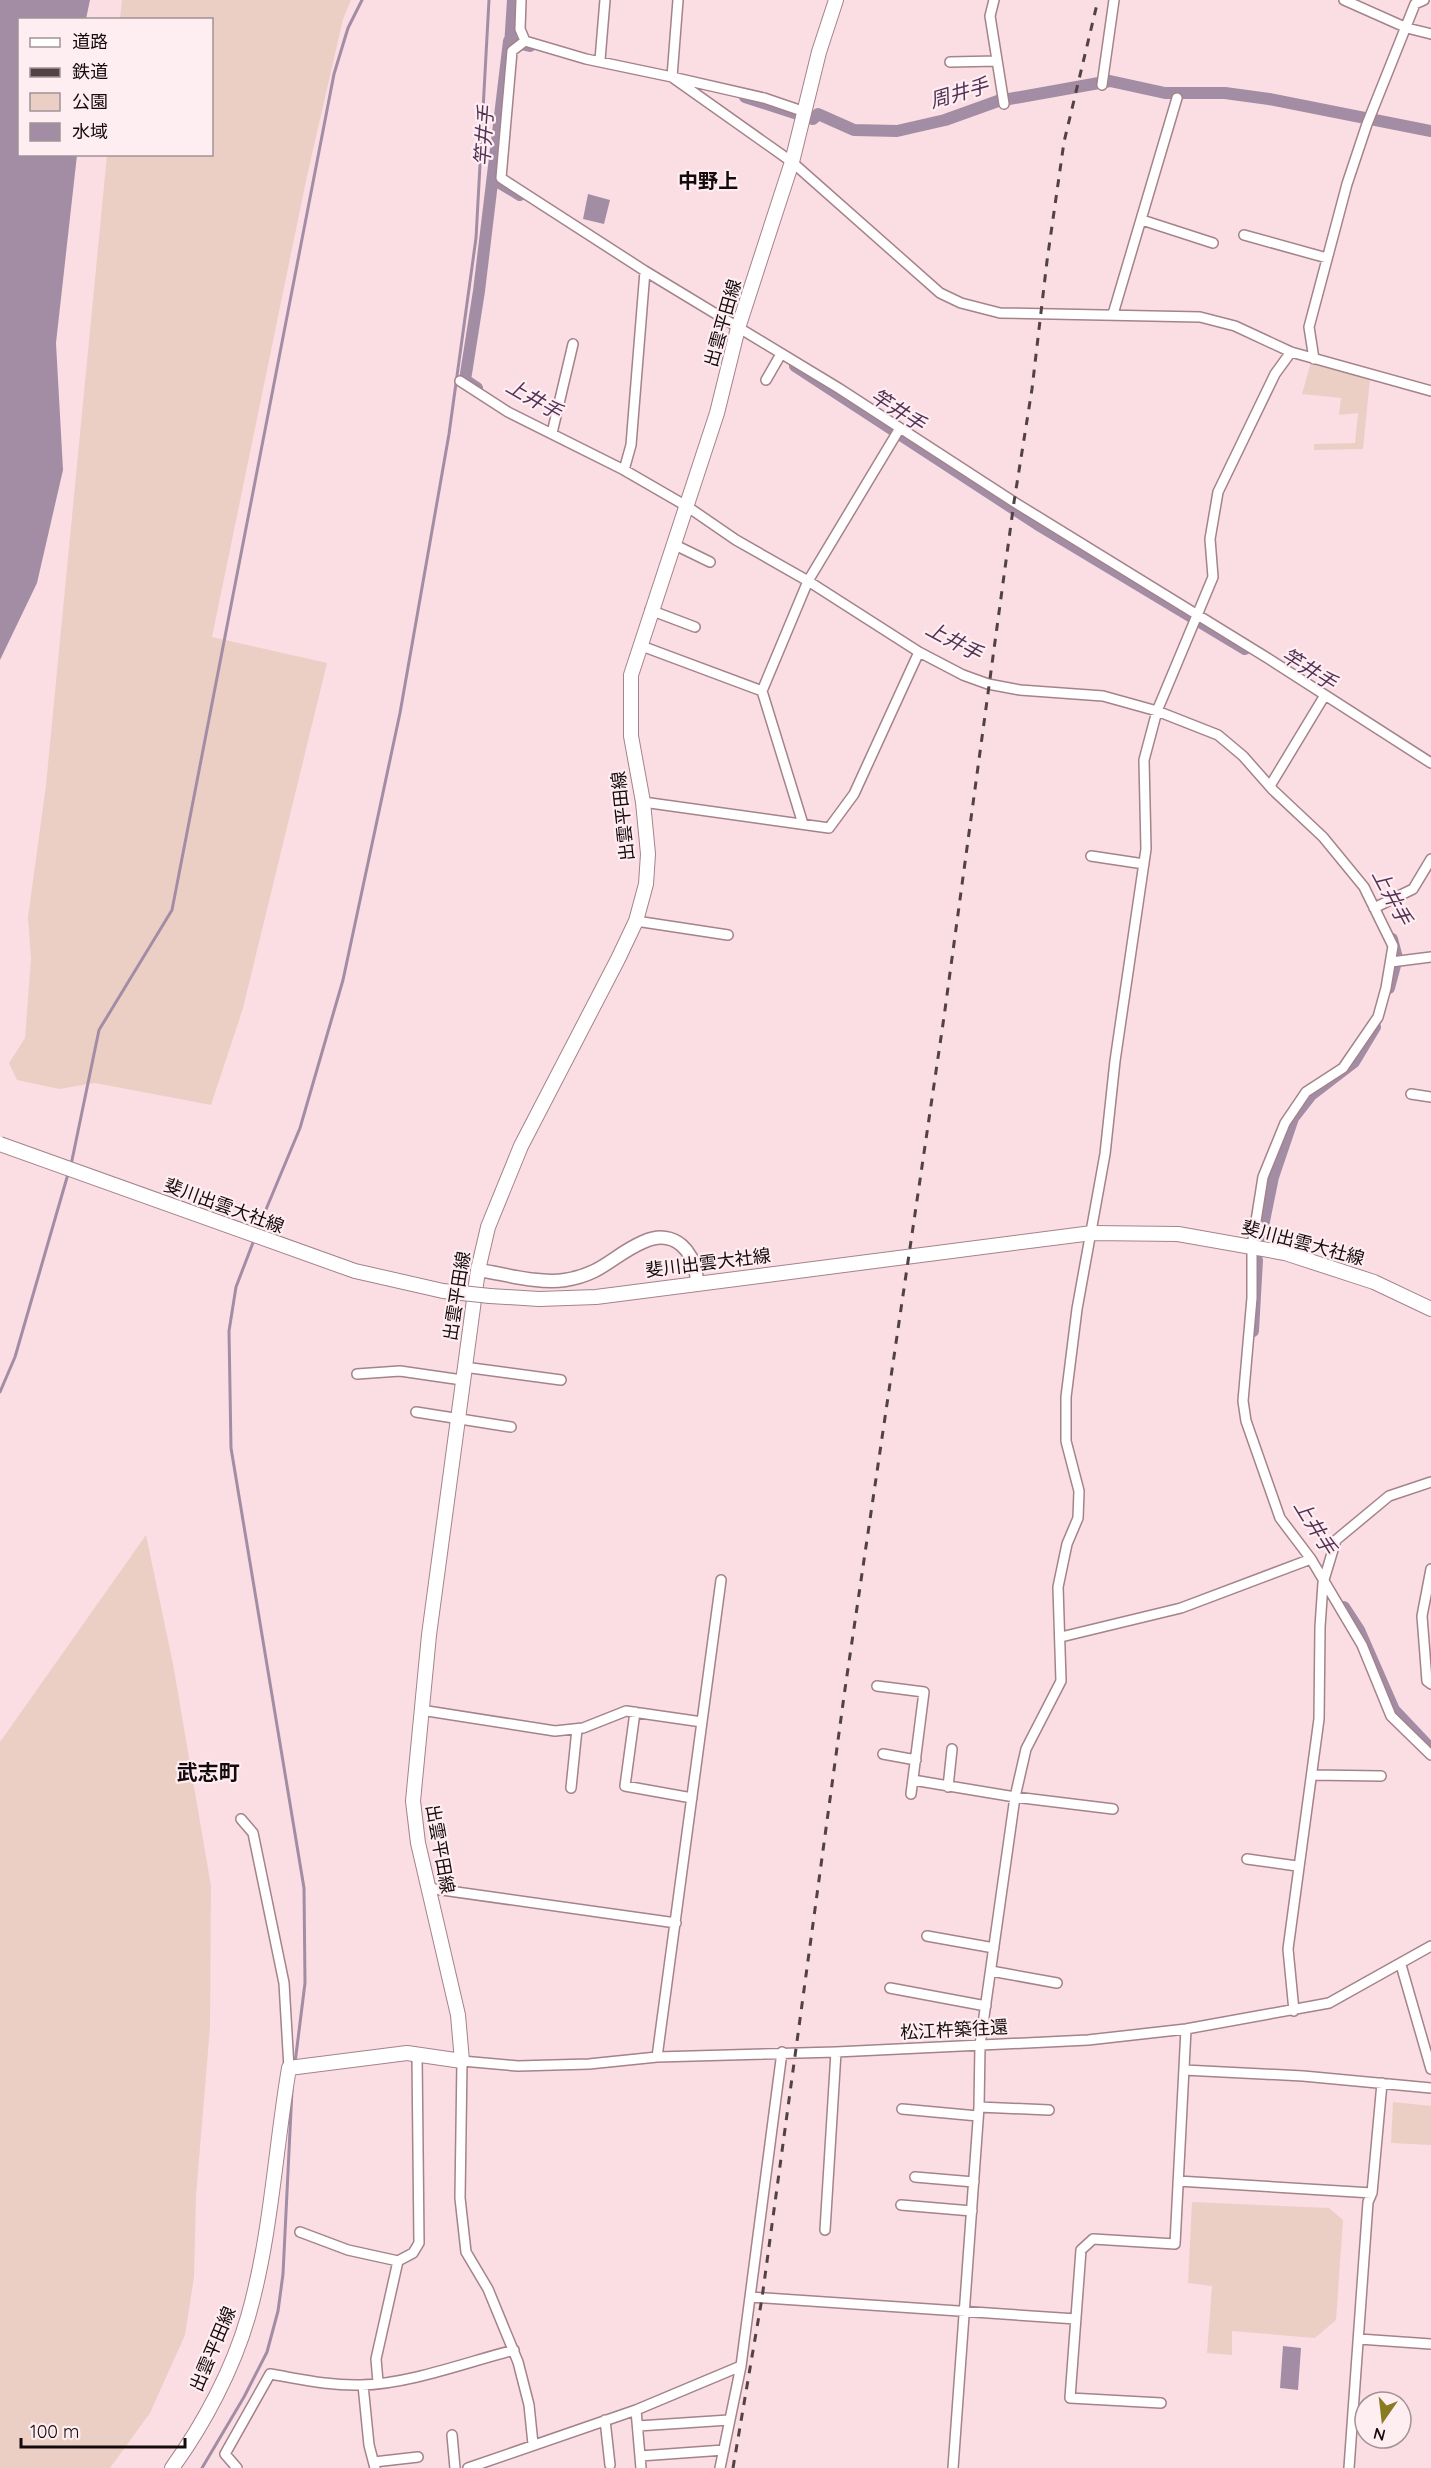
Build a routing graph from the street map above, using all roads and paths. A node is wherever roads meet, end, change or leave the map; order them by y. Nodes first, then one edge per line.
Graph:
1 (521, 0) edge
2 (605, 0) edge
3 (678, 0) edge
4 (836, 0) edge
5 (994, 0) edge
6 (1114, 0) edge
7 (1344, 0) edge
8 (1424, 0) edge
9 (1407, 28) junction
10 (1431, 34) edge
11 (525, 40) junction
12 (600, 60) junction
13 (997, 61) junction
14 (950, 62) dead end
15 (672, 77) junction
16 (1102, 85) dead end
17 (1178, 99) dead end
18 (1004, 104) dead end
19 (805, 112) junction
20 (792, 162) junction
21 (1142, 220) junction
22 (1244, 236) dead end
23 (1213, 243) dead end
24 (1327, 258) junction
25 (645, 271) junction
26 (1113, 314) junction
27 (738, 328) junction
28 (573, 344) dead end
29 (1291, 352) junction
30 (781, 354) junction
31 (1314, 359) junction
32 (766, 380) dead end
33 (460, 381) dead end
34 (1431, 391) edge
35 (900, 428) junction
36 (552, 433) junction
37 (624, 470) junction
38 (688, 507) junction
39 (674, 544) junction
40 (710, 562) dead end
41 (808, 581) junction
42 (650, 610) junction
43 (1198, 616) junction
44 (695, 627) dead end
45 (639, 645) junction
46 (919, 652) junction
47 (762, 691) junction
48 (1325, 695) junction
49 (1157, 711) junction
50 (1431, 763) edge
51 (1270, 786) junction
52 (643, 802) junction
53 (803, 824) junction
54 (1091, 856) dead end
55 (1431, 859) edge
56 (1144, 864) junction
57 (1374, 909) junction
58 (636, 921) junction
59 (728, 935) dead end
60 (1431, 957) edge
61 (1391, 962) junction
62 (1411, 1094) dead end
63 (1431, 1098) edge
64 (0, 1144) edge
65 (1092, 1233) junction
66 (1252, 1246) junction
67 (478, 1270) junction
68 (697, 1283) junction
69 (1431, 1309) edge
70 (463, 1373) junction
71 (357, 1374) dead end
72 (561, 1380) dead end
73 (416, 1412) dead end
74 (457, 1419) junction
75 (512, 1428) dead end
76 (1431, 1482) edge
77 (1311, 1559) junction
78 (1431, 1569) edge
79 (721, 1580) dead end
80 (1323, 1583) junction
81 (1061, 1637) junction
82 (1431, 1684) edge
83 (877, 1686) dead end
84 (421, 1710) junction
85 (634, 1712) junction
86 (702, 1722) junction
87 (577, 1729) junction
88 (952, 1749) dead end
89 (883, 1754) dead end
90 (1431, 1755) edge
91 (916, 1760) junction
92 (1312, 1775) junction
93 (1381, 1776) dead end
94 (913, 1780) junction
95 (948, 1787) junction
96 (571, 1788) dead end
97 (911, 1794) dead end
98 (1015, 1797) junction
99 (692, 1798) junction
100 (1113, 1809) dead end
101 (241, 1819) dead end
102 (1247, 1859) dead end
103 (1297, 1866) junction
104 (428, 1888) junction
105 (676, 1923) junction
106 (927, 1936) dead end
107 (1431, 1946) edge
108 (994, 1948) junction
109 (1401, 1965) junction
110 (991, 1971) junction
111 (1057, 1983) dead end
112 (890, 1988) dead end
113 (986, 2006) junction
114 (1294, 2011) junction
115 (1186, 2029) junction
116 (980, 2045) junction
117 (782, 2052) junction
118 (836, 2052) junction
119 (417, 2055) junction
120 (657, 2057) junction
121 (462, 2061) junction
122 (295, 2068) junction
123 (1431, 2069) edge
124 (1184, 2070) junction
125 (1382, 2083) junction
126 (1431, 2088) edge
127 (902, 2109) dead end
128 (1049, 2110) dead end
129 (979, 2111) junction
130 (915, 2177) dead end
131 (1178, 2181) junction
132 (974, 2182) junction
133 (1372, 2193) junction
134 (901, 2205) dead end
135 (972, 2211) junction
136 (825, 2230) dead end
137 (300, 2232) dead end
138 (399, 2261) junction
139 (750, 2298) junction
140 (965, 2310) junction
141 (1076, 2319) junction
142 (1359, 2339) junction
143 (1431, 2344) edge
144 (514, 2350) junction
145 (741, 2366) junction
146 (378, 2382) junction
147 (363, 2385) junction
148 (1161, 2403) dead end
149 (636, 2410) junction
150 (605, 2420) junction
151 (729, 2420) junction
152 (638, 2426) junction
153 (452, 2435) dead end
154 (533, 2444) junction
155 (724, 2450) junction
156 (640, 2456) junction
157 (418, 2457) dead end
158 (375, 2465) edge
159 (610, 2465) dead end
160 (172, 2468) edge
161 (237, 2468) edge
162 (455, 2468) edge
163 (468, 2468) edge
164 (641, 2468) edge
165 (720, 2468) edge
166 (953, 2468) edge
167 (1349, 2468) edge

1 - 11 street
2 - 12 street
3 - 15 street
4 - 19 main road, 出雲平田線
5 - 13 street
6 - 16 street
7 - 9 street
8 - 9 street
9 - 10 street
9 - 24 street
11 - 12 street
11 - 25 street
12 - 15 street
13 - 14 street
13 - 18 street
15 - 19 street
15 - 20 street
17 - 21 street
19 - 20 main road, 出雲平田線
20 - 26 street
20 - 27 main road, 出雲平田線
21 - 23 street
21 - 26 street
22 - 24 street
24 - 31 street
25 - 27 street
25 - 37 street
26 - 29 street
27 - 30 street
27 - 38 main road, 出雲平田線
28 - 36 street
29 - 31 street
29 - 43 street
30 - 32 street
30 - 35 street
31 - 34 street
33 - 36 street
35 - 41 street
35 - 43 street
36 - 37 street
37 - 38 street
38 - 39 main road, 出雲平田線
38 - 41 street
39 - 40 street
39 - 42 main road, 出雲平田線
41 - 46 street
41 - 47 street
42 - 44 street
42 - 45 main road, 出雲平田線
43 - 48 street
43 - 49 street
45 - 47 street
45 - 52 main road, 出雲平田線
46 - 49 street
46 - 53 street
47 - 53 street
48 - 50 street
48 - 51 street
49 - 51 street
49 - 56 street
51 - 57 street
52 - 53 street
52 - 58 main road, 出雲平田線
54 - 56 street
55 - 57 street
56 - 65 street
57 - 61 street
58 - 59 street
58 - 67 main road, 出雲平田線
60 - 61 street
61 - 66 street
62 - 63 street
64 - 68 main road, 斐川出雲大社線, bridge
65 - 66 main road, 斐川出雲大社線
65 - 68 main road, 斐川出雲大社線
65 - 81 street
66 - 69 main road, 斐川出雲大社線
66 - 77 street
67 - 68 street
67 - 70 main road, 出雲平田線
70 - 71 street
70 - 72 street
70 - 74 main road, 出雲平田線
73 - 74 street
74 - 75 street
74 - 84 main road, 出雲平田線
76 - 80 street
77 - 80 street
77 - 81 street
78 - 82 street
79 - 86 street
80 - 90 street
80 - 92 street
81 - 98 street
83 - 91 street
84 - 87 street
84 - 104 main road, 出雲平田線
85 - 86 street
85 - 87 street
85 - 99 street
86 - 99 street
87 - 96 street
88 - 95 street
89 - 91 street
91 - 94 street
92 - 93 street
92 - 103 street
94 - 95 street
94 - 97 street
95 - 98 street
98 - 100 street
98 - 108 street
99 - 105 street
101 - 122 street
102 - 103 street
103 - 114 street
104 - 105 street
104 - 121 main road, 出雲平田線
105 - 120 street
106 - 108 street
107 - 109 street, 松江杵築往還
108 - 110 street
109 - 114 street, 松江杵築往還
109 - 123 street
110 - 111 street
110 - 113 street
112 - 113 street
113 - 116 street
114 - 115 street, 松江杵築往還
115 - 116 street, 松江杵築往還
115 - 124 street
116 - 118 street, 松江杵築往還
116 - 129 street
117 - 118 street, 松江杵築往還
117 - 120 street, 松江杵築往還
117 - 139 street
118 - 136 street
119 - 121 main road
119 - 122 main road
119 - 138 street
120 - 121 street, 松江杵築往還
121 - 144 street
122 - 160 main road, 出雲平田線
124 - 125 street
124 - 131 street
125 - 126 street
125 - 133 street
127 - 129 street
128 - 129 street
129 - 132 street
130 - 132 street
131 - 133 street
131 - 141 street
132 - 135 street
133 - 142 street
134 - 135 street
135 - 140 street
137 - 138 street
138 - 146 street
139 - 140 street
139 - 145 street
140 - 141 street
140 - 166 street
141 - 148 street
142 - 143 street
142 - 167 street
144 - 146 street
144 - 154 street
145 - 149 street
145 - 151 street
146 - 147 street
147 - 158 street
147 - 161 street
149 - 150 street
149 - 152 street
150 - 154 street
150 - 159 street
151 - 152 street
151 - 155 street
152 - 156 street
153 - 162 street
154 - 163 street
155 - 156 street
155 - 165 street
156 - 164 street
157 - 158 street

